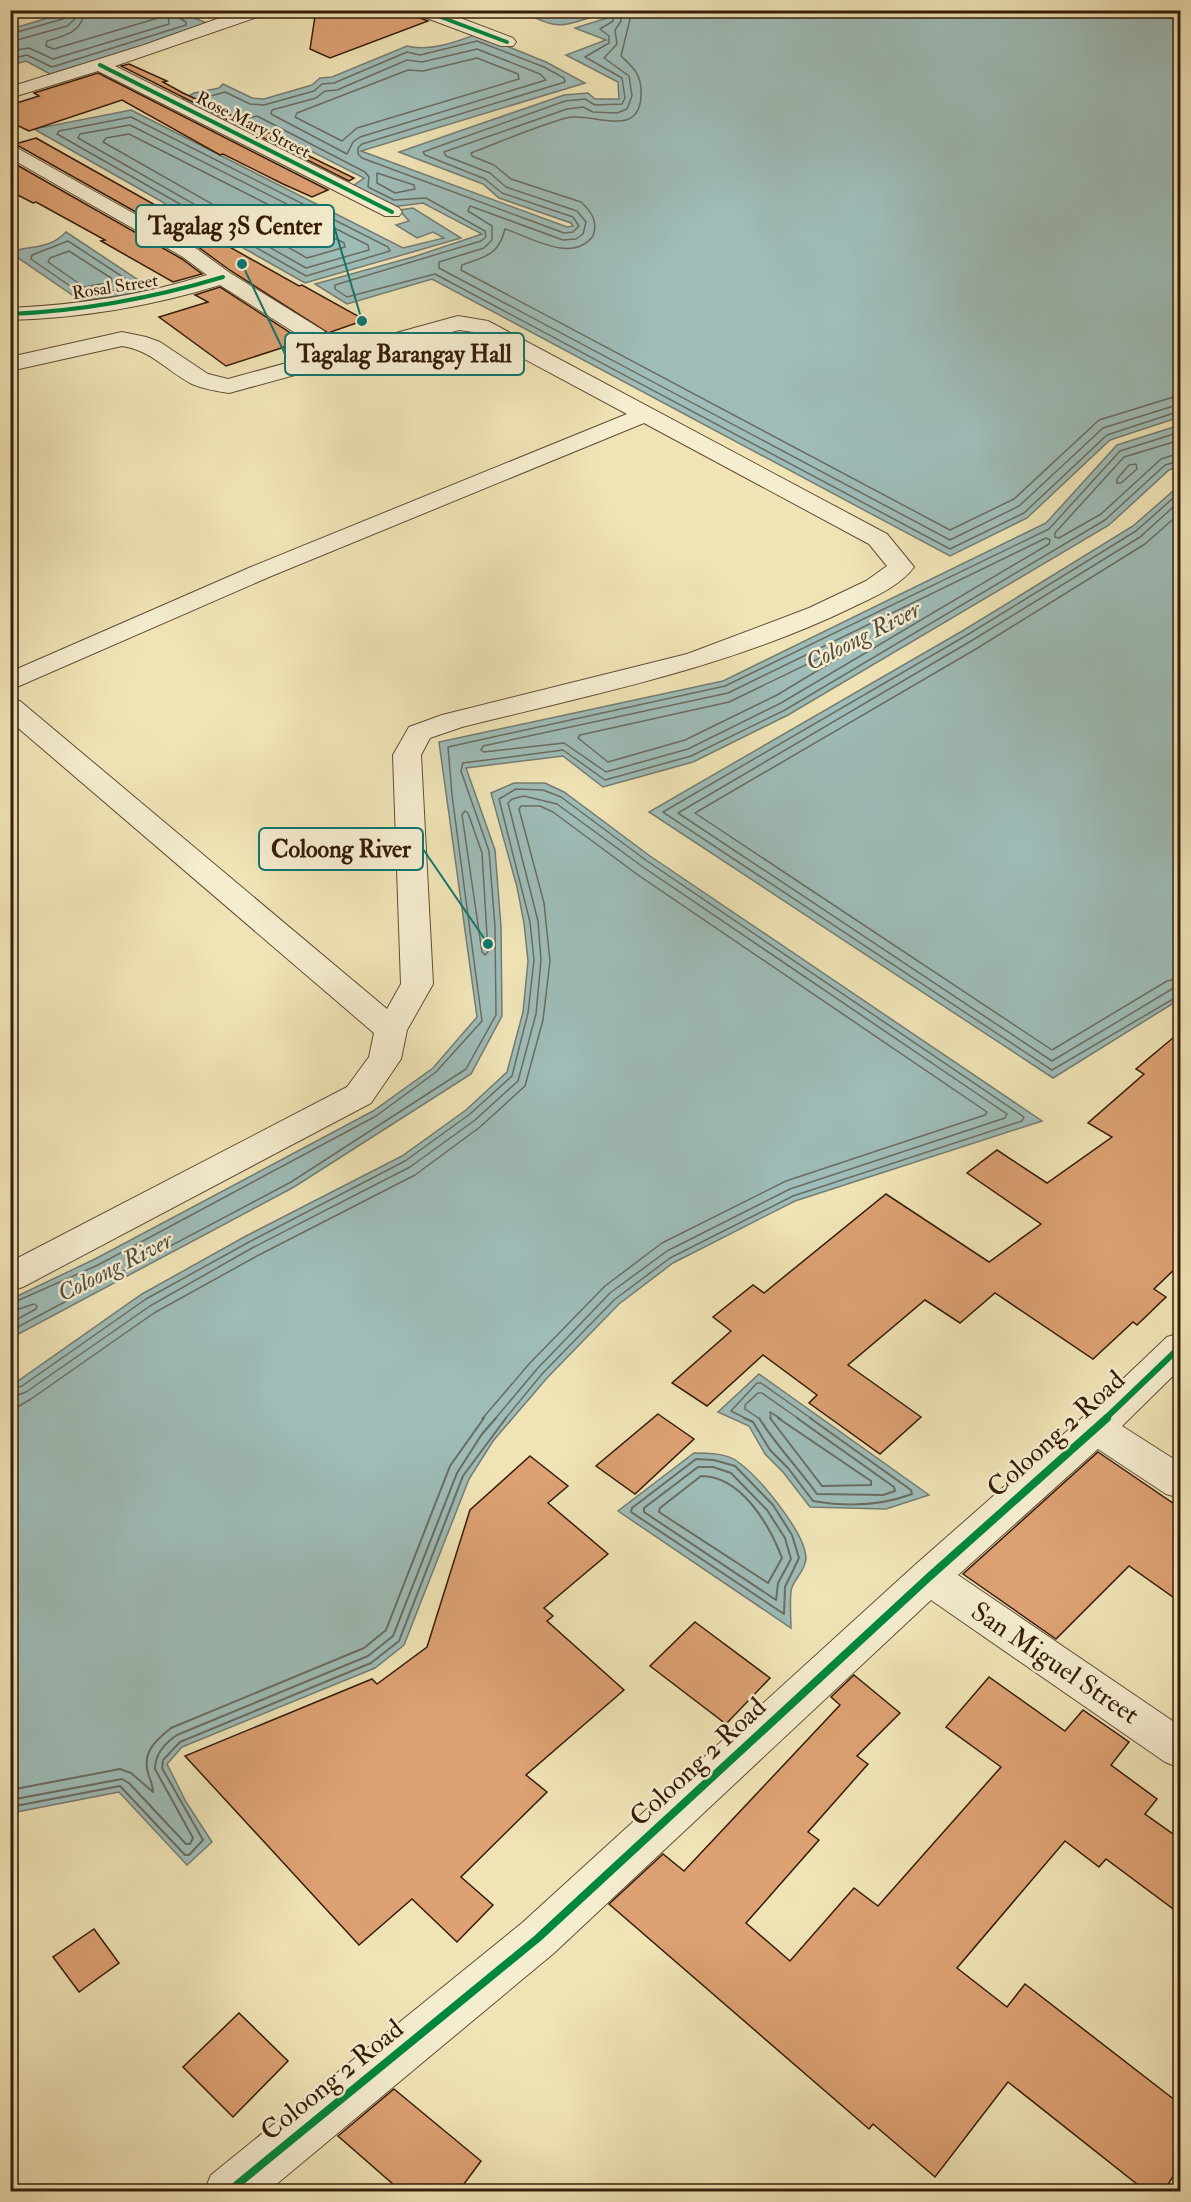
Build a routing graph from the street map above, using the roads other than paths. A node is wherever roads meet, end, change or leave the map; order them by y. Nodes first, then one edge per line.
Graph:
1 (260, 10) edge
2 (422, 10) edge
3 (507, 42) dead end
4 (100, 65) junction
5 (10, 93) edge
6 (10, 150) edge
7 (392, 212) dead end
8 (222, 277) junction
9 (10, 314) edge
10 (315, 336) dead end
11 (10, 364) edge
12 (647, 414) junction
13 (10, 682) edge
14 (10, 707) edge
15 (391, 1030) junction
16 (10, 1278) edge
17 (1180, 1347) edge
18 (1096, 1428) junction
19 (1180, 1483) edge
20 (929, 1577) junction
21 (1180, 1749) edge
22 (228, 2192) edge

1 - 4 street
2 - 3 street
4 - 5 street
4 - 7 street, Rose Mary Street
6 - 8 street
8 - 9 street, Rosal Street
8 - 10 street
11 - 12 street
12 - 13 street
12 - 15 street
14 - 15 street
15 - 16 street
17 - 18 street, Coloong 2 Road
18 - 19 street
18 - 20 street, Coloong 2 Road
20 - 21 street, San Miguel Street
20 - 22 street, Coloong 2 Road

